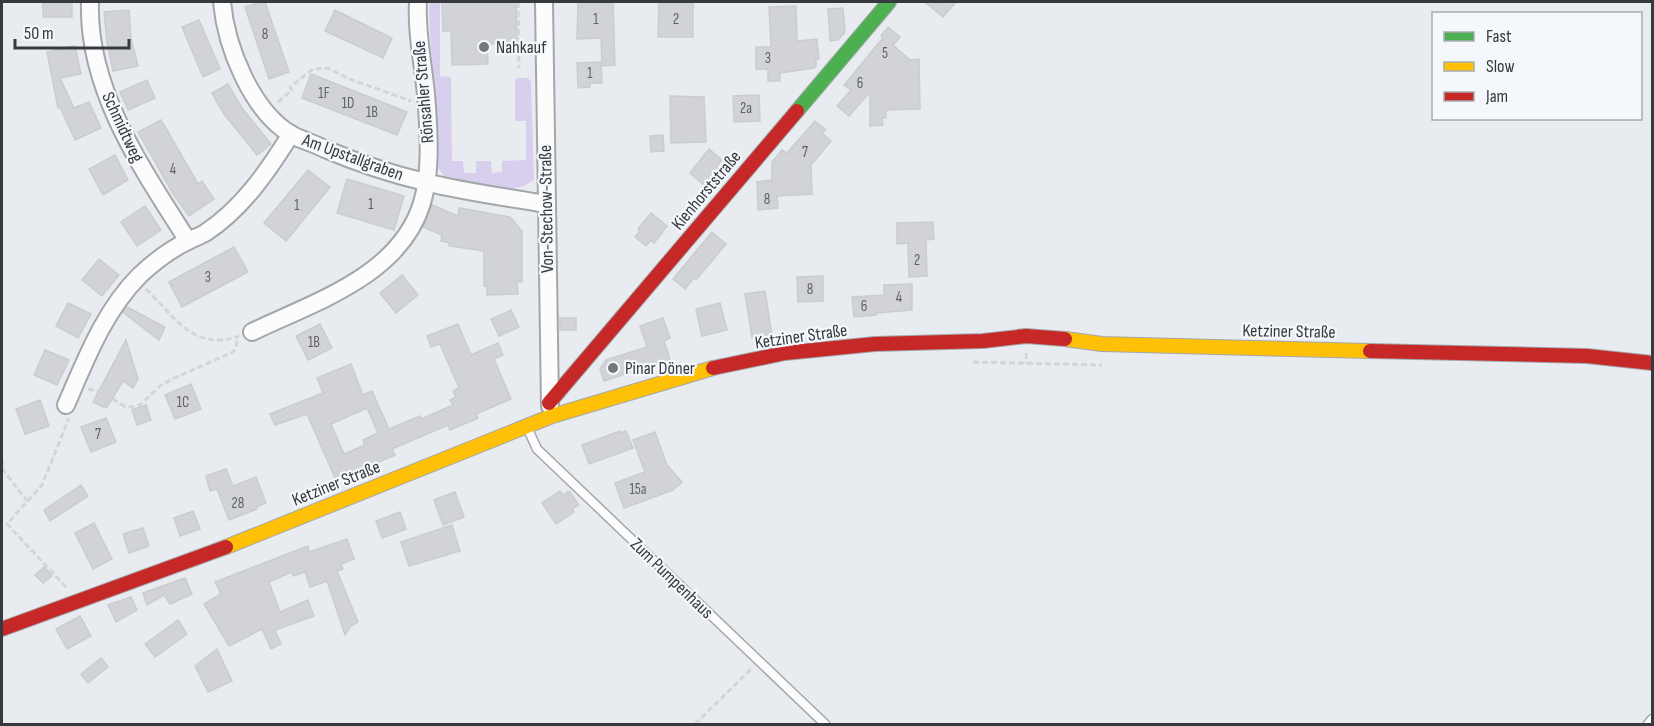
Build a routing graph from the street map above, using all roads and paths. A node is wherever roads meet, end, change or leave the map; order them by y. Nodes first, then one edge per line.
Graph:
1 (90, 2) edge
2 (222, 2) edge
3 (418, 2) edge
4 (518, 2) edge
5 (544, 2) edge
6 (889, 2) edge
7 (519, 68) dead end
8 (427, 106) junction
9 (267, 112) junction
10 (291, 134) junction
11 (426, 183) junction
12 (546, 204) junction
13 (188, 241) junction
14 (136, 280) junction
15 (244, 334) junction
16 (1653, 363) edge
17 (75, 384) junction
18 (66, 405) joint
19 (550, 410) junction
20 (527, 426) junction
21 (2, 459) edge
22 (28, 502) junction
23 (80, 601) junction
24 (2, 629) edge
25 (759, 661) junction
26 (1653, 719) edge
27 (695, 724) edge
28 (825, 724) edge
29 (1648, 724) edge

1 - 13 street, Schmidtweg
2 - 9 street, Am Upstallgraben
3 - 8 street, Rönsahler Straße
4 - 7 path
5 - 12 street, Von-Stechow-Straße
6 - 19 street, Kienhorststraße
8 - 9 path
8 - 11 street, Rönsahler Straße
9 - 10 street, Am Upstallgraben
10 - 11 street, Am Upstallgraben
10 - 13 street
11 - 12 street, Am Upstallgraben
11 - 15 street, Am Upstallgraben
12 - 19 street, Von-Stechow-Straße
13 - 14 street
14 - 15 path
14 - 17 street
15 - 17 path
16 - 19 street, Ketziner Straße
17 - 18 street
18 - 22 path
19 - 20 street, Ketziner Straße
20 - 23 street, Ketziner Straße
20 - 25 lane, Zum Pumpenhaus
21 - 22 path
22 - 23 path
23 - 24 street, Ketziner Straße
25 - 27 path
25 - 28 lane, Zum Pumpenhaus
26 - 29 lane

